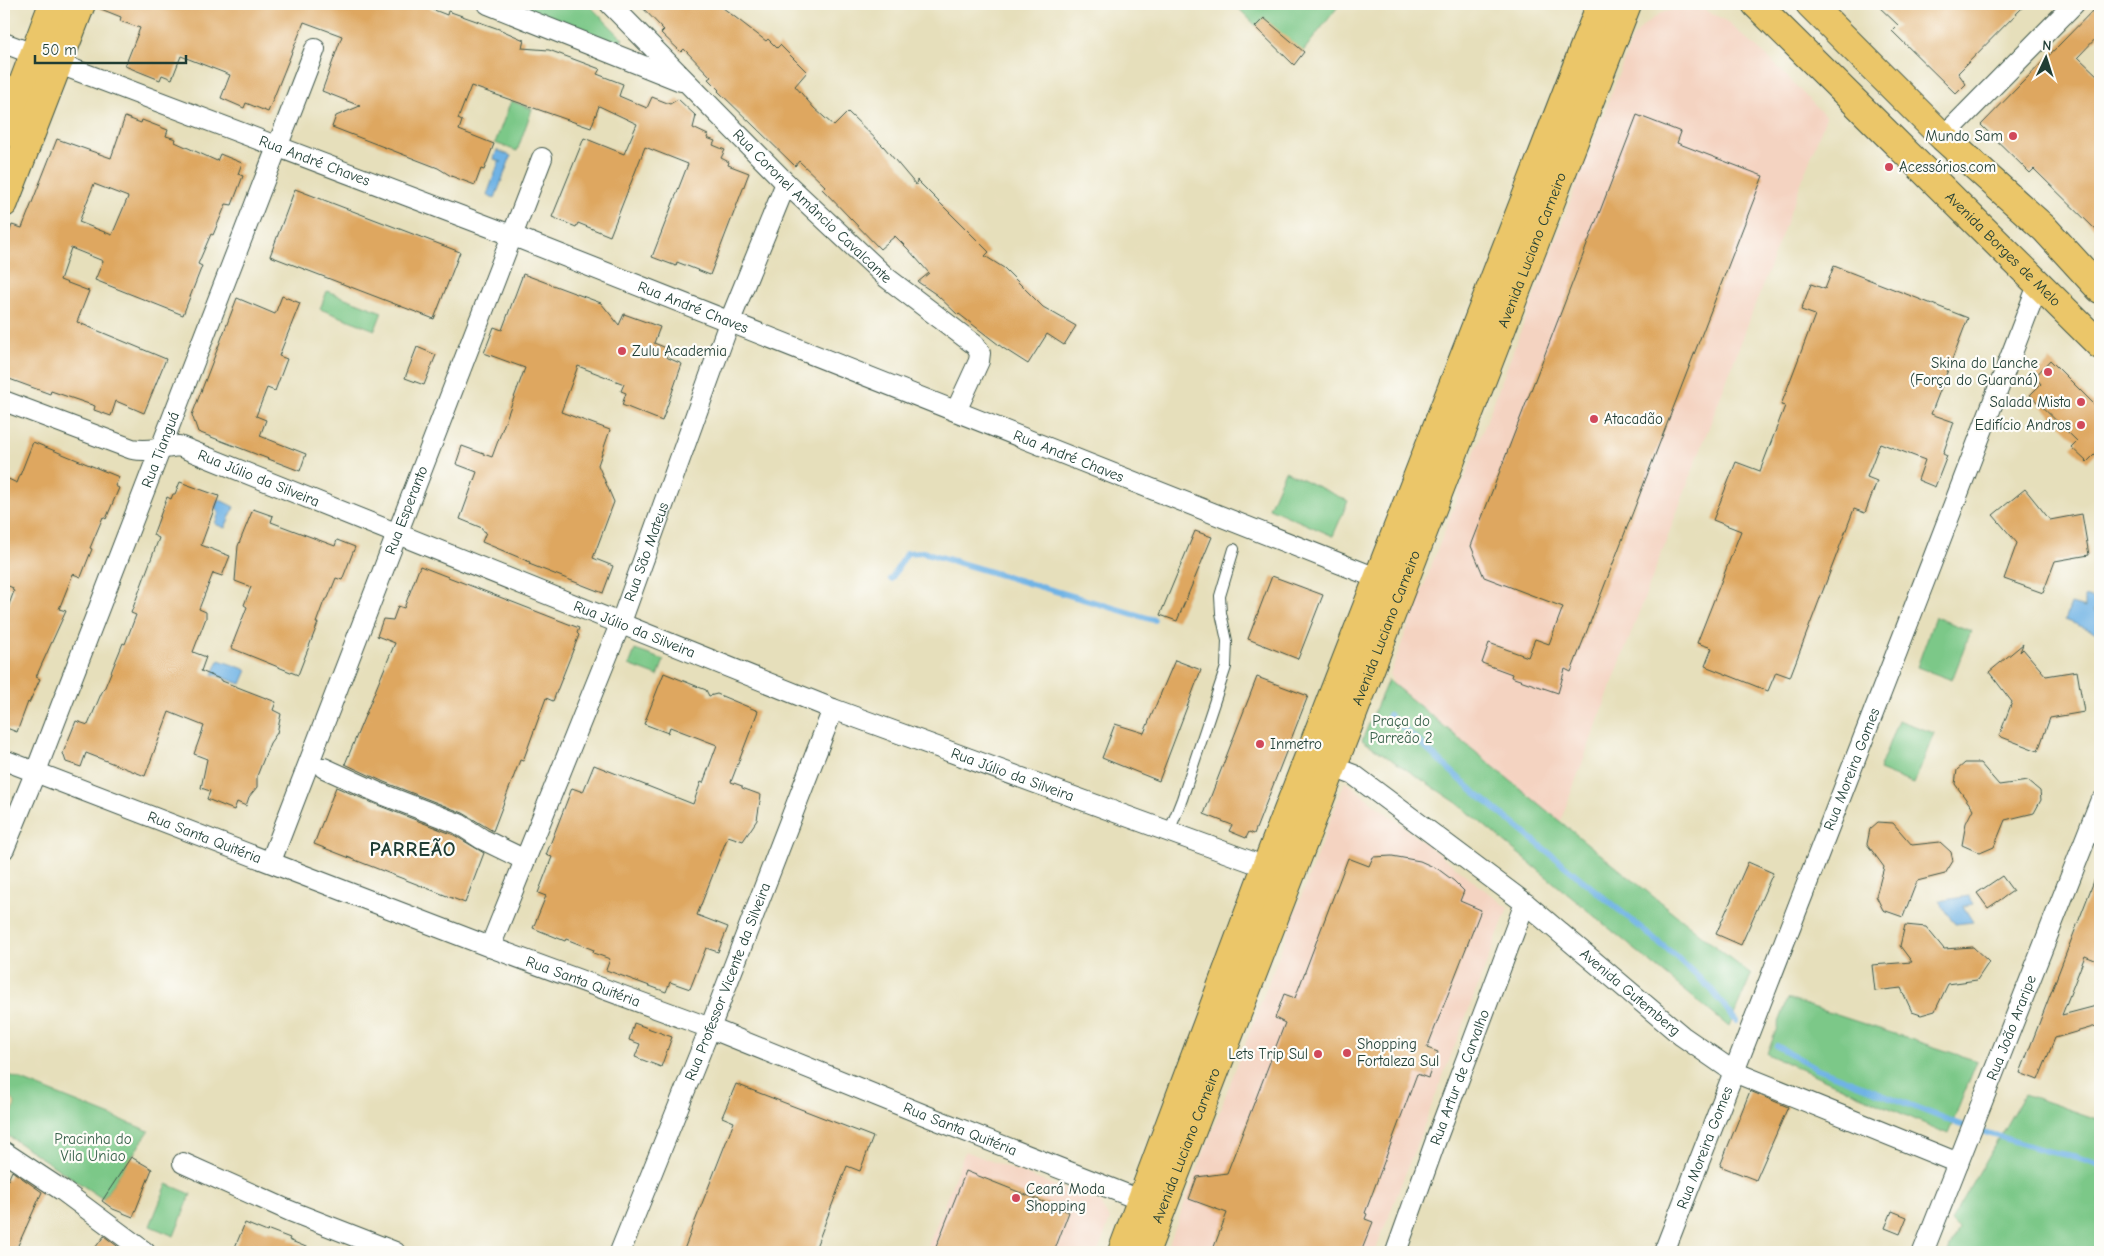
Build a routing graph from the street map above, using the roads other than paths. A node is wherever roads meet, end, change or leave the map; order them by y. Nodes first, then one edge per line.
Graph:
1 (53, 4) edge
2 (80, 4) edge
3 (488, 4) edge
4 (610, 4) edge
5 (1601, 4) edge
6 (1626, 4) edge
7 (1756, 4) edge
8 (1810, 4) edge
9 (2074, 4) edge
10 (4, 43) edge
11 (315, 48) dead end
12 (45, 59) junction
13 (690, 86) junction
14 (4, 134) edge
15 (1943, 137) junction
16 (277, 145) junction
17 (542, 158) dead end
18 (786, 183) junction
19 (4, 203) edge
20 (511, 235) junction
21 (2038, 285) junction
22 (2100, 289) edge
23 (729, 323) junction
24 (2100, 346) edge
25 (4, 401) edge
26 (956, 411) junction
27 (159, 450) junction
28 (398, 533) junction
29 (1234, 549) dead end
30 (1379, 579) junction
31 (621, 622) junction
32 (1346, 698) junction
33 (834, 709) junction
34 (4, 760) edge
35 (1334, 766) junction
36 (324, 768) dead end
37 (36, 771) junction
38 (2100, 802) edge
39 (1169, 832) junction
40 (4, 849) edge
41 (525, 860) junction
42 (270, 861) junction
43 (1266, 868) junction
44 (1525, 903) junction
45 (490, 947) junction
46 (710, 1028) junction
47 (1734, 1072) junction
48 (4, 1152) edge
49 (1962, 1154) junction
50 (183, 1163) dead end
51 (1152, 1204) junction
52 (145, 1252) edge
53 (395, 1252) edge
54 (620, 1252) edge
55 (1122, 1252) edge
56 (1144, 1252) edge
57 (1396, 1252) edge
58 (1664, 1252) edge
59 (1923, 1252) edge

1 - 12 main road
2 - 12 main road
3 - 13 street
4 - 13 street, Rua Coronel Amâncio Cavalcante
5 - 30 main road, Avenida Luciano Carneiro
6 - 32 main road, Avenida Luciano Carneiro
7 - 21 main road, Avenida Borges de Melo
8 - 15 main road
9 - 15 street
10 - 12 street, Rua André Chaves
11 - 16 street, Rua Tianguá
12 - 14 main road
12 - 16 street, Rua André Chaves
12 - 19 main road
13 - 18 street, Rua Coronel Amâncio Cavalcante
15 - 22 main road
16 - 20 street, Rua André Chaves
16 - 27 street, Rua Tianguá
17 - 20 street, Rua Esperanto
18 - 23 street, Rua São Mateus
18 - 26 street, Rua Coronel Amâncio Cavalcante
20 - 23 street, Rua André Chaves
20 - 28 street, Rua Esperanto
21 - 24 main road, Avenida Borges de Melo
21 - 47 street, Rua Moreira Gomes
23 - 26 street, Rua André Chaves
23 - 31 street, Rua São Mateus
25 - 27 street, Rua Júlio da Silveira
26 - 30 street, Rua André Chaves
27 - 28 street, Rua Júlio da Silveira
27 - 37 street, Rua Tianguá
28 - 31 street, Rua Júlio da Silveira
28 - 42 street, Rua Esperanto
29 - 39 lane
30 - 32 main road, Avenida Luciano Carneiro
31 - 33 street, Rua Júlio da Silveira
31 - 41 street, Rua São Mateus
32 - 35 main road, Avenida Luciano Carneiro
32 - 43 main road, Avenida Luciano Carneiro
33 - 39 street, Rua Júlio da Silveira
33 - 46 street, Rua Professor Vicente da Silveira
34 - 37 street, Rua Santa Quitéria
35 - 44 street, Avenida Gutemberg
35 - 51 main road, Avenida Luciano Carneiro
36 - 41 street
37 - 40 street, Rua Tianguá
37 - 42 street, Rua Santa Quitéria
38 - 49 street, Rua João Araripe
39 - 43 street, Rua Júlio da Silveira
41 - 45 street, Rua São Mateus
42 - 45 street, Rua Santa Quitéria
43 - 51 main road, Avenida Luciano Carneiro
44 - 47 street, Avenida Gutemberg
44 - 57 street, Rua Artur de Carvalho
45 - 46 street, Rua Santa Quitéria
46 - 51 street, Rua Santa Quitéria
46 - 54 street, Rua Professor Vicente da Silveira
47 - 49 street, Avenida Gutemberg
47 - 58 street, Rua Moreira Gomes
48 - 52 street
49 - 59 street, Rua João Araripe
50 - 53 street
51 - 55 main road, Avenida Luciano Carneiro
51 - 56 main road, Avenida Luciano Carneiro

